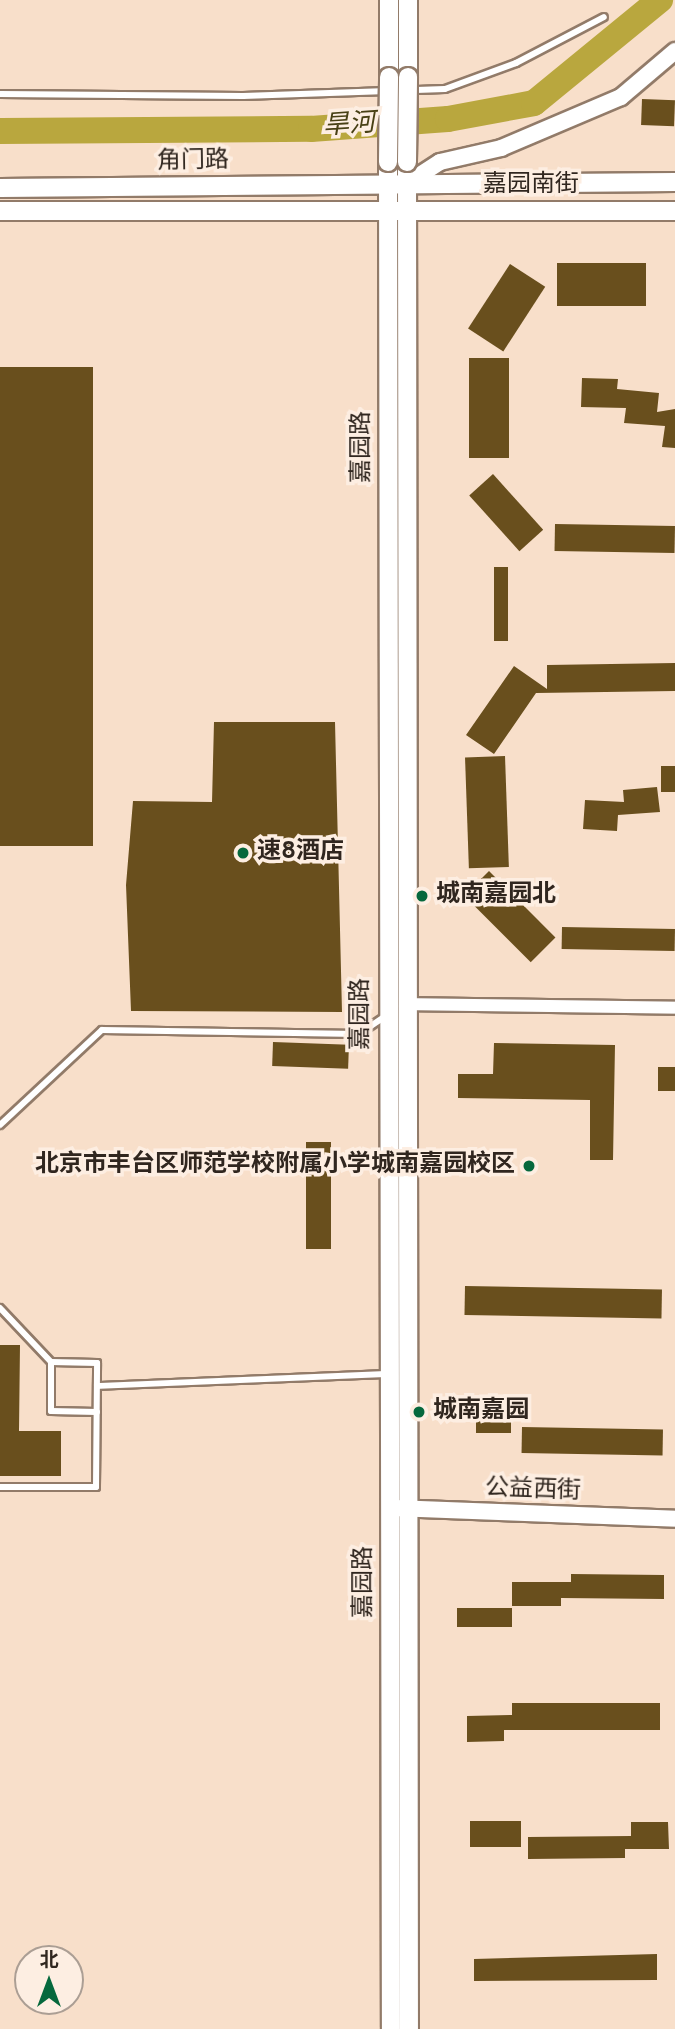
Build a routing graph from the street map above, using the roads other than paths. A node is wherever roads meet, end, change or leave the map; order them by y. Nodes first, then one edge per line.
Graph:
1 (389, 0) edge
2 (408, 0) edge
3 (604, 17) dead end
4 (675, 51) edge
5 (0, 94) edge
6 (398, 162) junction
7 (675, 182) edge
8 (387, 184) junction
9 (406, 184) junction
10 (0, 188) edge
11 (386, 210) junction
12 (406, 210) junction
13 (0, 211) edge
14 (675, 211) edge
15 (405, 1004) junction
16 (675, 1008) edge
17 (387, 1016) junction
18 (0, 1125) edge
19 (0, 1308) edge
20 (51, 1362) junction
21 (409, 1373) junction
22 (389, 1374) junction
23 (97, 1386) junction
24 (97, 1412) junction
25 (0, 1487) edge
26 (389, 1508) junction
27 (410, 1509) junction
28 (675, 1519) edge
29 (391, 2029) edge
30 (409, 2029) edge

1 - 6 main road, 嘉园路, bridge
2 - 6 main road, 嘉园路, bridge
3 - 5 lane
4 - 9 street
6 - 8 main road, 嘉园路
6 - 9 main road, 嘉园路
7 - 9 main road, 嘉园南街
8 - 9 main road, 嘉园南街
8 - 10 main road, 角门路
8 - 11 main road, 嘉园路
9 - 12 main road, 嘉园路
11 - 12 main road, 嘉园南街
11 - 13 main road, 角门路
11 - 17 main road, 嘉园路
12 - 14 main road, 嘉园南街
12 - 15 main road, 嘉园路
15 - 16 street
15 - 17 lane
15 - 21 main road, 嘉园路
17 - 18 lane
17 - 22 main road, 嘉园路
19 - 20 lane
20 - 23 lane
20 - 24 lane
21 - 22 lane
21 - 27 main road, 嘉园路
22 - 23 lane
22 - 26 main road, 嘉园路
23 - 24 lane
24 - 25 lane
26 - 27 street, 公益西街
26 - 29 main road, 嘉园路
27 - 28 street, 公益西街
27 - 30 main road, 嘉园路

